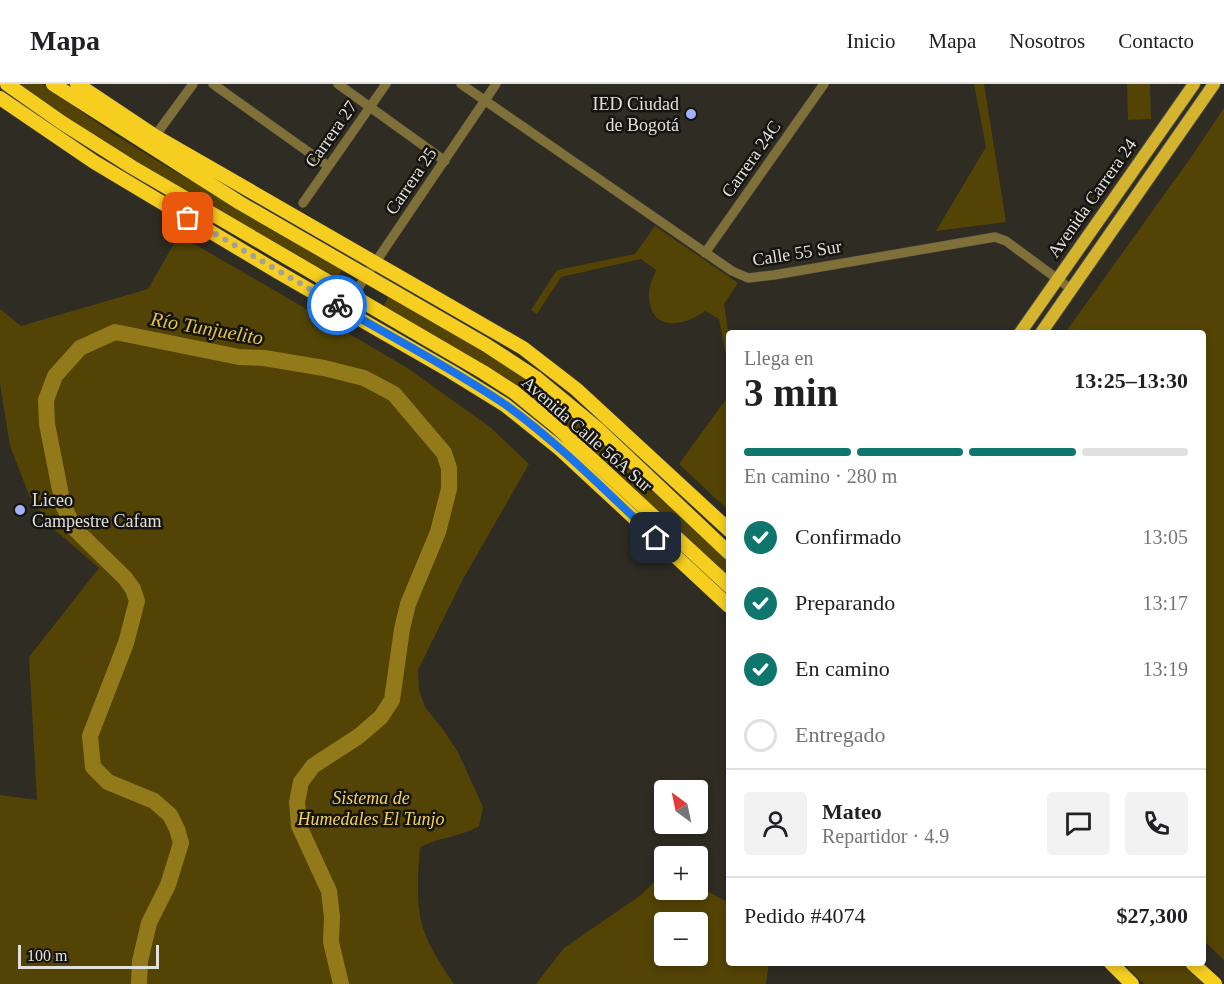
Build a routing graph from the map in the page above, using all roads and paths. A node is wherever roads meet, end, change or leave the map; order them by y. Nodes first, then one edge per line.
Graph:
1 (7, 84) edge
2 (53, 84) edge
3 (77, 84) edge
4 (193, 84) edge
5 (213, 84) edge
6 (338, 84) edge
7 (386, 84) edge
8 (461, 84) edge
9 (496, 84) edge
10 (824, 84) edge
11 (1214, 84) edge
12 (1190, 85) edge
13 (0, 98) edge
14 (485, 101) junction
15 (370, 107) junction
16 (155, 136) junction
17 (445, 161) junction
18 (328, 166) junction
19 (160, 202) junction
20 (240, 203) junction
21 (303, 203) dead end
22 (279, 208) junction
23 (220, 220) junction
24 (705, 253) junction
25 (375, 264) junction
26 (366, 276) junction
27 (1058, 279) junction
28 (1071, 289) junction
29 (352, 297) junction
30 (1022, 330) edge
31 (1043, 330) edge
32 (500, 334) junction
33 (524, 369) junction
34 (596, 482) junction
35 (636, 499) junction
36 (726, 527) edge
37 (726, 550) edge
38 (726, 583) edge
39 (726, 603) edge
40 (1115, 966) edge
41 (1195, 966) edge
42 (1132, 984) edge
43 (1215, 984) edge

1 - 23 highway, Avenida Calle 56A Sur
2 - 20 highway, Avenida Calle 56A Sur
3 - 16 highway, Avenida Calle 56A Sur
4 - 16 street
5 - 18 street
6 - 15 street
7 - 15 street, Carrera 27
8 - 14 street, Calle 55 Sur
9 - 14 street, Carrera 25
10 - 24 street, Carrera 24C
11 - 28 main road, Avenida Carrera 24
12 - 27 main road, Avenida Carrera 24
13 - 19 highway, Avenida Calle 56A Sur
14 - 17 street, Carrera 25
14 - 24 street, Calle 55 Sur
15 - 17 street
15 - 18 street, Carrera 27
16 - 22 highway, Avenida Calle 56A Sur
17 - 25 street, Carrera 25
18 - 21 street, Carrera 27
19 - 23 highway
19 - 34 highway, Avenida Calle 56A Sur
20 - 22 highway
20 - 26 highway, Avenida Calle 56A Sur
22 - 25 highway, Avenida Calle 56A Sur
23 - 29 highway, Avenida Calle 56A Sur
24 - 27 street, Calle 55 Sur
25 - 26 street, Carrera 25
25 - 32 highway, Avenida Calle 56A Sur
26 - 29 street, Carrera 25
26 - 33 highway, Avenida Calle 56A Sur
27 - 28 street, Calle 55 Sur
27 - 30 main road, Avenida Carrera 24
28 - 31 main road, Avenida Carrera 24
29 - 35 highway, Avenida Calle 56A Sur
32 - 33 highway
32 - 36 highway, Avenida Calle 56A Sur
33 - 37 highway, Avenida Calle 56A Sur
34 - 35 highway
34 - 39 highway, Avenida Calle 56A Sur
35 - 38 highway, Avenida Calle 56A Sur
40 - 42 highway
41 - 43 highway

